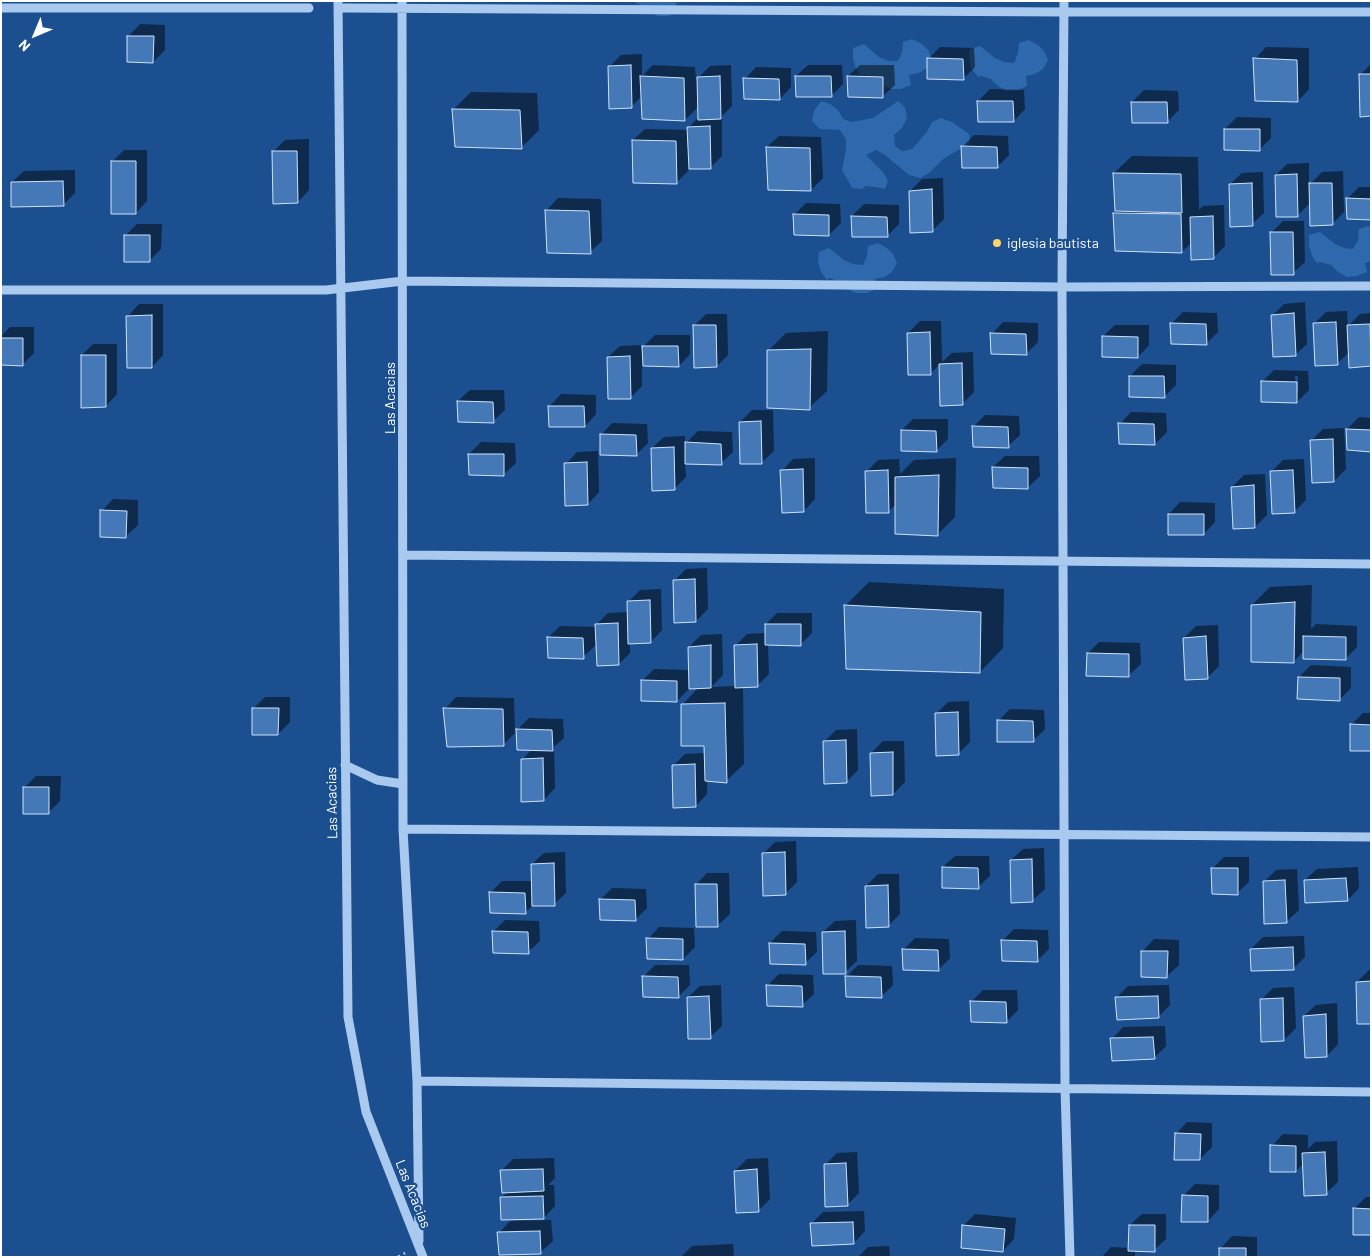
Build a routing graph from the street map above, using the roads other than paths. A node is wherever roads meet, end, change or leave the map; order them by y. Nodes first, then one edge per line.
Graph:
1 (1064, 1) edge
2 (341, 5) edge
3 (402, 5) edge
4 (1, 8) edge
5 (309, 8) dead end
6 (1064, 12) junction
7 (1371, 12) edge
8 (403, 280) junction
9 (1371, 286) edge
10 (1062, 287) junction
11 (341, 288) junction
12 (1, 290) edge
13 (403, 555) junction
14 (1063, 561) junction
15 (1371, 564) edge
16 (345, 765) junction
17 (403, 784) junction
18 (403, 829) junction
19 (1064, 834) junction
20 (1371, 837) edge
21 (417, 1081) junction
22 (1065, 1088) junction
23 (1371, 1092) edge
24 (419, 1247) junction
25 (422, 1257) edge
26 (1070, 1257) edge

1 - 6 street
2 - 3 street
2 - 11 street, Las Acacias
3 - 6 street
3 - 8 street, Las Acacias
4 - 5 street
6 - 7 street
6 - 10 street
8 - 10 street
8 - 11 street
8 - 13 street, Las Acacias
9 - 10 street
10 - 14 street
11 - 12 street
11 - 16 street, Las Acacias
13 - 14 street
13 - 17 street, Las Acacias
14 - 15 street
14 - 19 street
16 - 17 street
16 - 24 street, Las Acacias
17 - 18 street, Las Acacias
18 - 19 street
18 - 21 street, Las Acacias
19 - 20 street
19 - 22 street
21 - 22 street
21 - 24 street, Las Acacias
22 - 23 street
22 - 26 street
24 - 25 street

